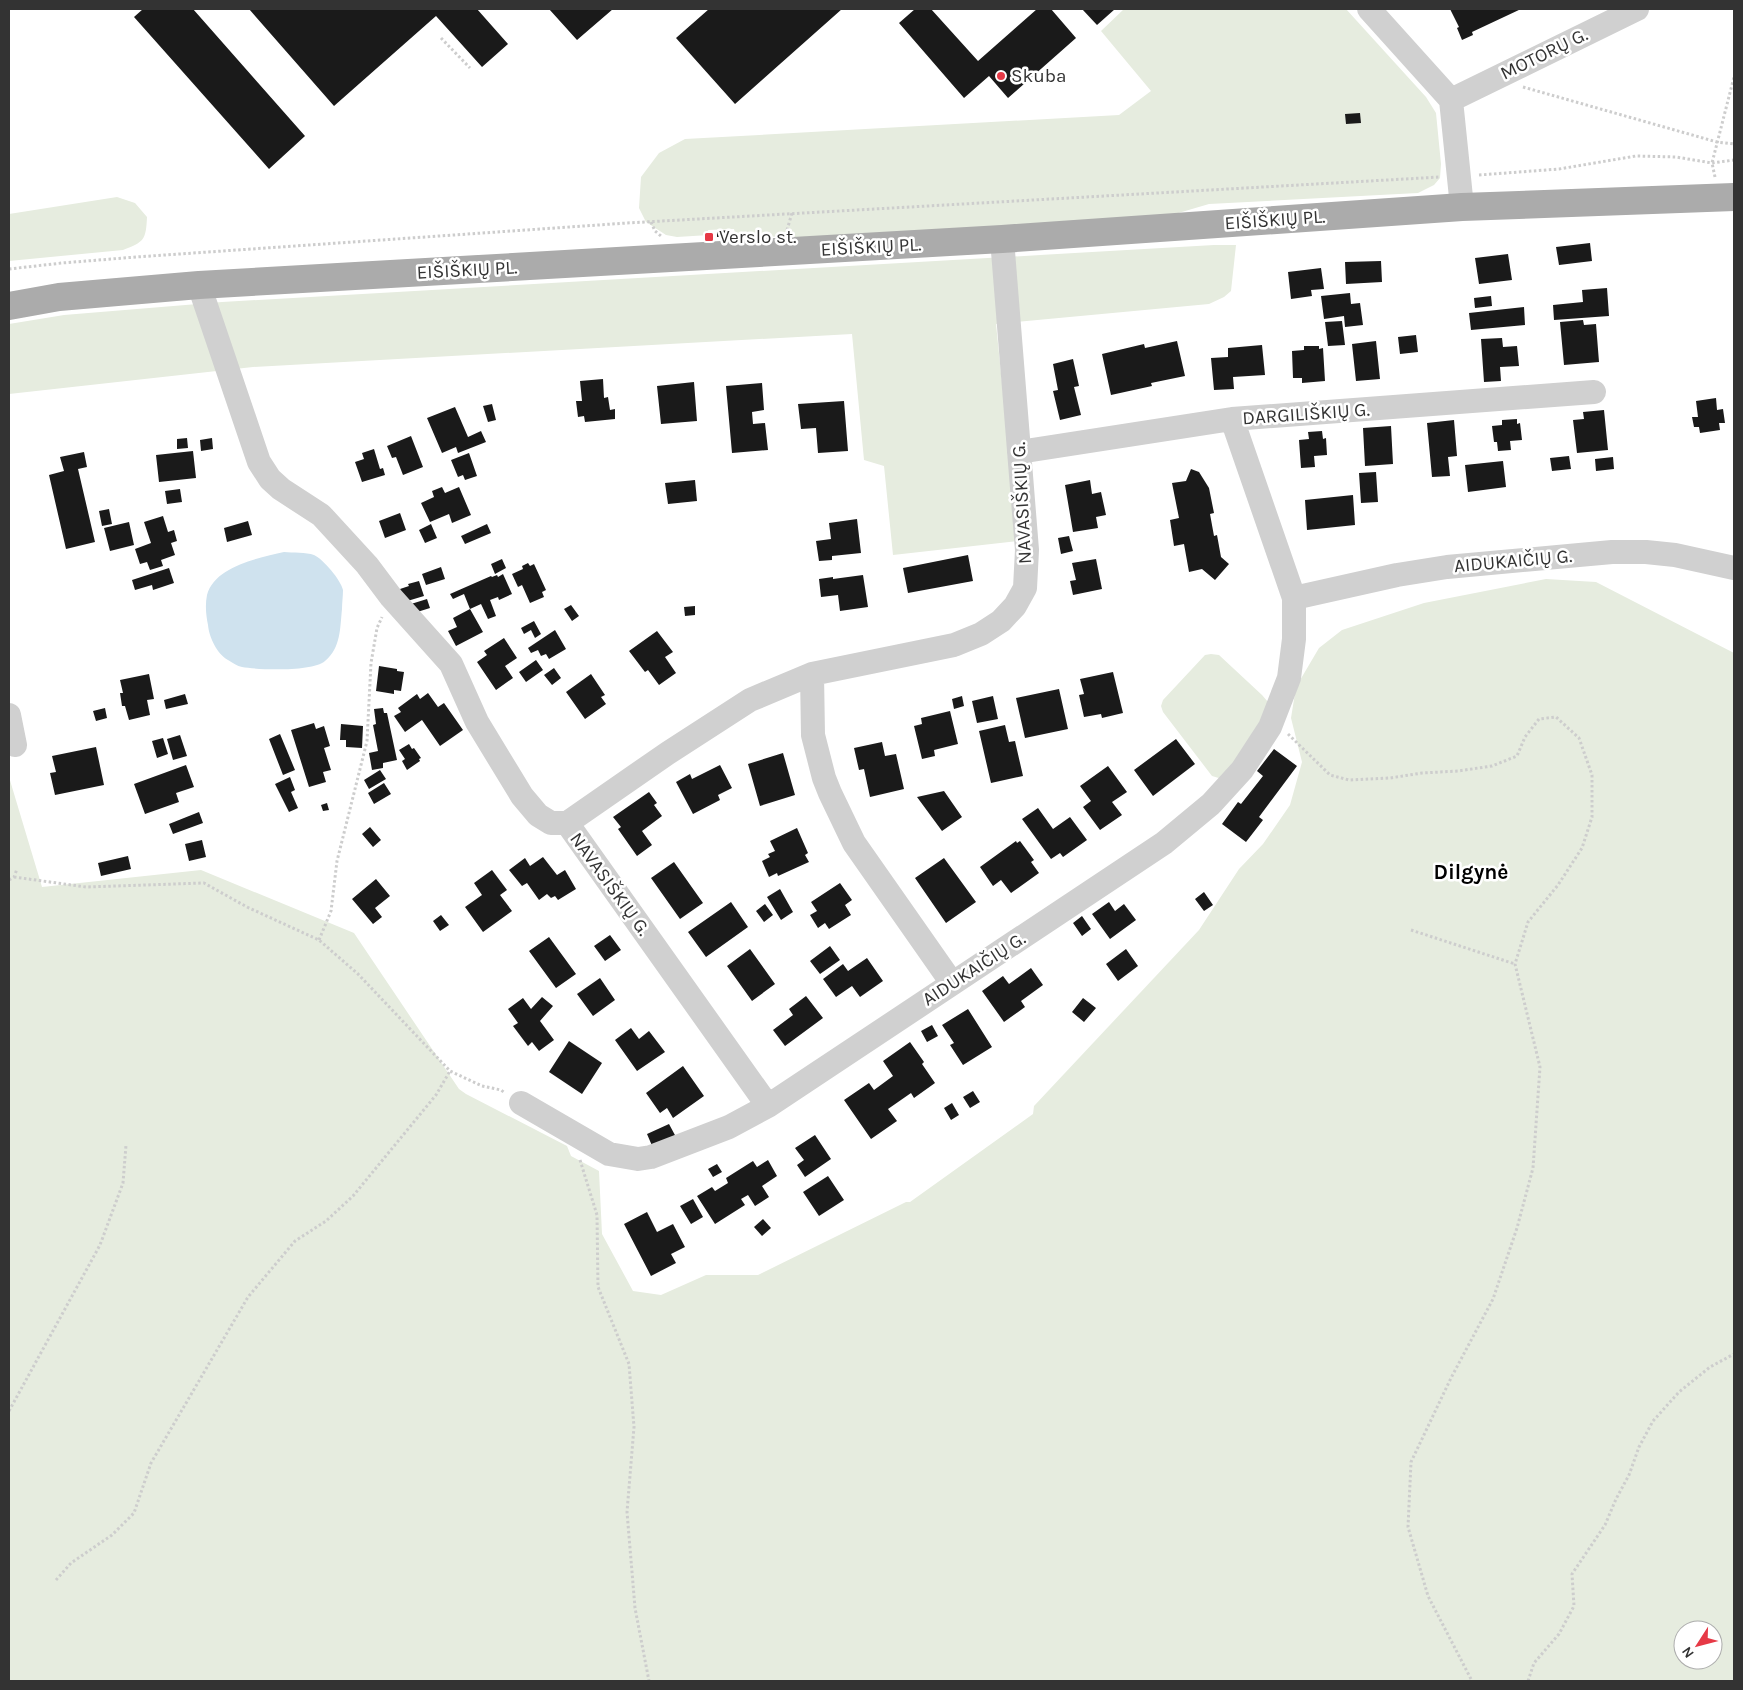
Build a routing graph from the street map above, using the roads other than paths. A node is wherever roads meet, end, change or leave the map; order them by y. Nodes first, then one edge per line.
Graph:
1 (1369, 9) edge
2 (1637, 9) edge
3 (1451, 100) junction
4 (1727, 197) edge
5 (1462, 208) junction
6 (1002, 239) junction
7 (199, 286) junction
8 (9, 306) edge
9 (1594, 392) dead end
10 (1232, 419) junction
11 (1019, 452) junction
12 (1734, 568) edge
13 (1294, 598) junction
14 (812, 674) junction
15 (9, 715) edge
16 (14, 745) dead end
17 (566, 823) junction
18 (952, 983) junction
19 (521, 1103) road end
20 (768, 1106) junction

1 - 3 street
2 - 3 street, MOTORŲ G.
3 - 5 street
4 - 5 main road, EIŠIŠKIŲ PL.
5 - 6 main road, EIŠIŠKIŲ PL.
6 - 7 main road, EIŠIŠKIŲ PL.
6 - 11 street, NAVASIŠKIŲ G.
7 - 8 main road, EIŠIŠKIŲ PL.
7 - 17 street
9 - 10 street, DARGILIŠKIŲ G.
10 - 11 street, DARGILIŠKIŲ G.
10 - 13 street, AIDUKAIČIŲ G.
11 - 14 street, NAVASIŠKIŲ G.
12 - 13 street, AIDUKAIČIŲ G.
13 - 18 street, AIDUKAIČIŲ G.
14 - 17 street, NAVASIŠKIŲ G.
14 - 18 street
15 - 16 street
17 - 20 street, NAVASIŠKIŲ G.
18 - 20 street, AIDUKAIČIŲ G.
19 - 20 street, AIDUKAIČIŲ G.

